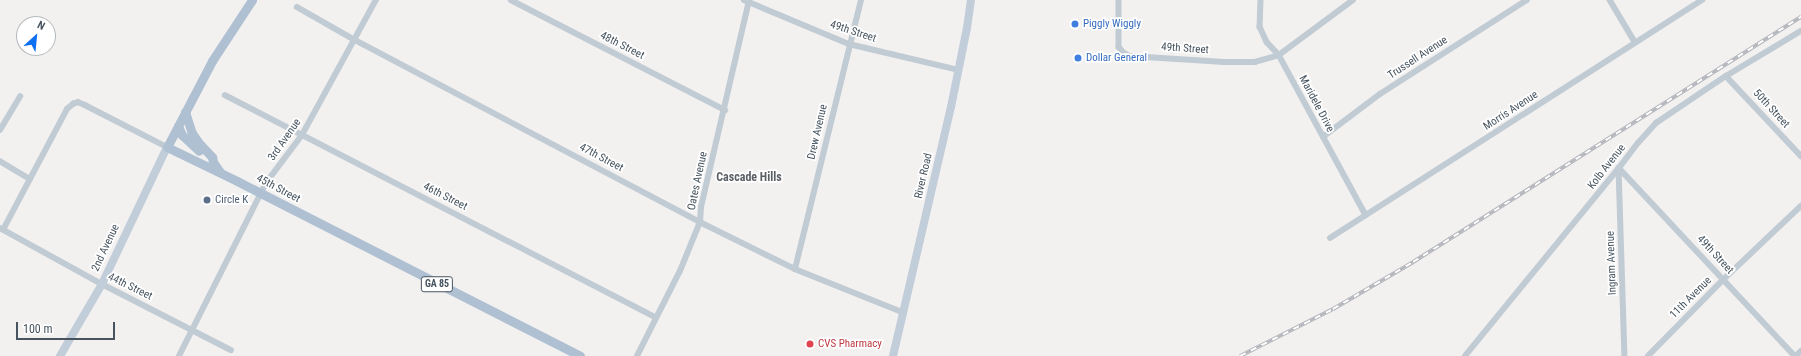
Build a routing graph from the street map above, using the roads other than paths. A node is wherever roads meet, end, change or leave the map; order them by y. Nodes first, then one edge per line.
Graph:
1 (252, 0) edge
2 (376, 0) edge
3 (511, 0) edge
4 (861, 0) edge
5 (971, 0) edge
6 (1119, 0) edge
7 (1261, 0) edge
8 (1353, 0) edge
9 (1527, 0) edge
10 (1610, 0) edge
11 (1702, 0) edge
12 (747, 1) edge
13 (297, 7) dead end
14 (1801, 31) edge
15 (355, 40) junction
16 (1635, 42) junction
17 (849, 44) junction
18 (1279, 55) junction
19 (959, 70) junction
20 (1726, 76) junction
21 (225, 95) dead end
22 (20, 97) dead end
23 (725, 110) junction
24 (185, 112) junction
25 (178, 126) junction
26 (0, 130) edge
27 (302, 135) junction
28 (1323, 137) junction
29 (167, 147) junction
30 (1801, 156) edge
31 (0, 161) edge
32 (213, 162) junction
33 (1619, 168) junction
34 (220, 172) junction
35 (30, 179) junction
36 (260, 194) junction
37 (1801, 206) edge
38 (1366, 215) junction
39 (700, 222) junction
40 (2, 229) edge
41 (1330, 238) dead end
42 (795, 269) junction
43 (1724, 279) junction
44 (102, 284) junction
45 (902, 312) junction
46 (656, 317) junction
47 (193, 329) junction
48 (231, 350) dead end
49 (1801, 351) edge
50 (60, 356) edge
51 (179, 356) edge
52 (580, 356) edge
53 (637, 356) edge
54 (892, 356) edge
55 (1465, 356) edge
56 (1625, 356) edge
57 (1648, 356) edge
58 (1795, 356) edge

1 - 24 main road
2 - 15 street, 3rd Avenue
3 - 23 street, 48th Street
4 - 17 street, Drew Avenue
5 - 19 main road, River Road
6 - 18 street, 49th Street
7 - 18 street, Maridele Drive
8 - 18 street
9 - 28 street, Trussell Avenue
10 - 16 street
11 - 16 street, Morris Avenue
12 - 17 street, 49th Street
12 - 23 street, Oates Avenue
13 - 15 street, 47th Street
14 - 20 street, Kolb Avenue
15 - 27 street, 3rd Avenue
15 - 39 street, 47th Street
16 - 38 street, Morris Avenue
17 - 19 street, 49th Street
17 - 42 street, Drew Avenue
18 - 28 street, Maridele Drive
19 - 45 main road, River Road
20 - 30 street, 50th Street
20 - 33 street, Kolb Avenue
21 - 27 street, 46th Street
22 - 26 street
23 - 39 street, Oates Avenue
24 - 25 main road
24 - 32 main road
25 - 29 main road
25 - 32 main road
27 - 36 street, 3rd Avenue
27 - 46 street, 46th Street
28 - 38 street, Maridele Drive
29 - 34 main road, 45th Street / GA 85
29 - 35 street, 45th Street
29 - 44 main road, 2nd Avenue
31 - 35 street
32 - 34 main road
33 - 43 street, 49th Street
33 - 55 street, Kolb Avenue
33 - 56 street, Ingram Avenue
34 - 36 main road, 45th Street / GA 85
35 - 40 street
36 - 47 street, 3rd Avenue
36 - 52 main road, 45th Street / GA 85
37 - 43 street, 11th Avenue
38 - 41 street, Morris Avenue
39 - 42 street, 47th Street
39 - 46 street, Oates Avenue
40 - 44 street, 44th Street
42 - 45 street, 47th Street
43 - 57 street, 11th Avenue
43 - 58 street, 49th Street
44 - 47 street, 44th Street
44 - 50 main road, 2nd Avenue
45 - 54 main road, River Road
46 - 53 street, Oates Avenue
47 - 48 street, 44th Street
47 - 51 street, 3rd Avenue
49 - 58 street

